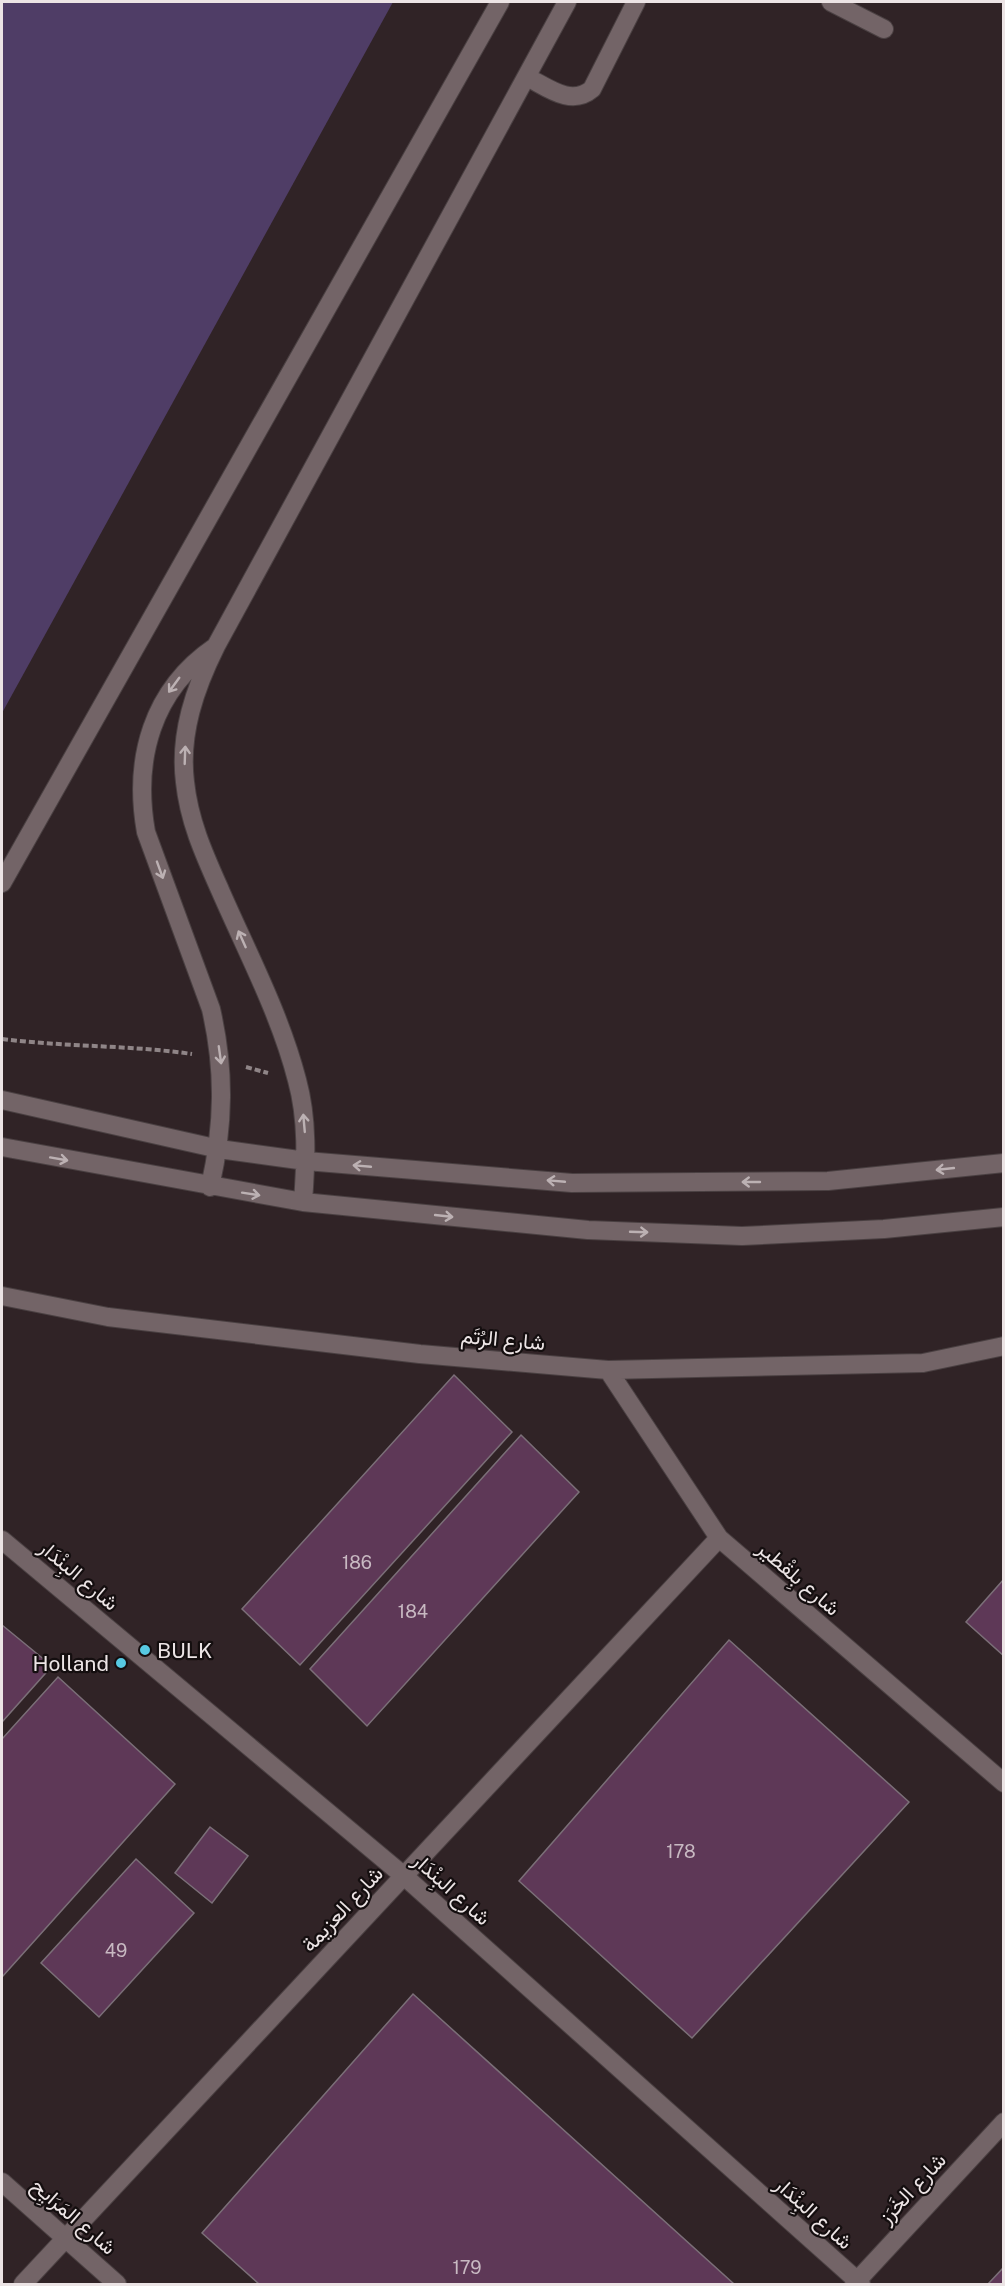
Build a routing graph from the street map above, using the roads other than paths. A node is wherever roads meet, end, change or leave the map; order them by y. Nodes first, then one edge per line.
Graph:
1 (500, 2) edge
2 (567, 2) edge
3 (636, 2) edge
4 (831, 2) edge
5 (884, 29) dead end
6 (527, 77) junction
7 (216, 646) junction
8 (2, 883) edge
9 (2, 1100) edge
10 (2, 1147) edge
11 (219, 1149) junction
12 (306, 1161) junction
13 (1004, 1163) edge
14 (210, 1187) junction
15 (303, 1202) junction
16 (1004, 1217) edge
17 (2, 1296) edge
18 (1004, 1346) edge
19 (608, 1370) junction
20 (719, 1538) junction
21 (2, 1540) edge
22 (1004, 1784) edge
23 (404, 1876) junction
24 (1004, 2122) edge
25 (2, 2182) edge
26 (67, 2238) junction
27 (857, 2283) edge
28 (23, 2284) edge
29 (117, 2284) edge

1 - 8 street
2 - 6 street
3 - 6 street
4 - 5 street
6 - 7 street
7 -> 11 street
12 -> 7 street
9 - 11 street
10 -> 14 street
11 - 12 street
11 - 14 street
13 -> 12 street
12 - 15 street
14 -> 15 street
15 -> 16 street
17 - 19 street, شارع الرُتَم
18 - 19 street, شارع الرُتَم
19 - 20 street, شارع بِلقْطير
20 - 22 street, شارع بِلقْطير
20 - 23 street, شارع العزيمة
21 - 23 street, شارع البِنْدَار
23 - 26 street, شارع العزيمة
23 - 27 street, شارع البِنْدَار
24 - 27 street, شارع الخَرَز
25 - 26 street, شارع المَرَايِح
26 - 28 street, شارع العزيمة
26 - 29 street, شارع المَرَايِح

